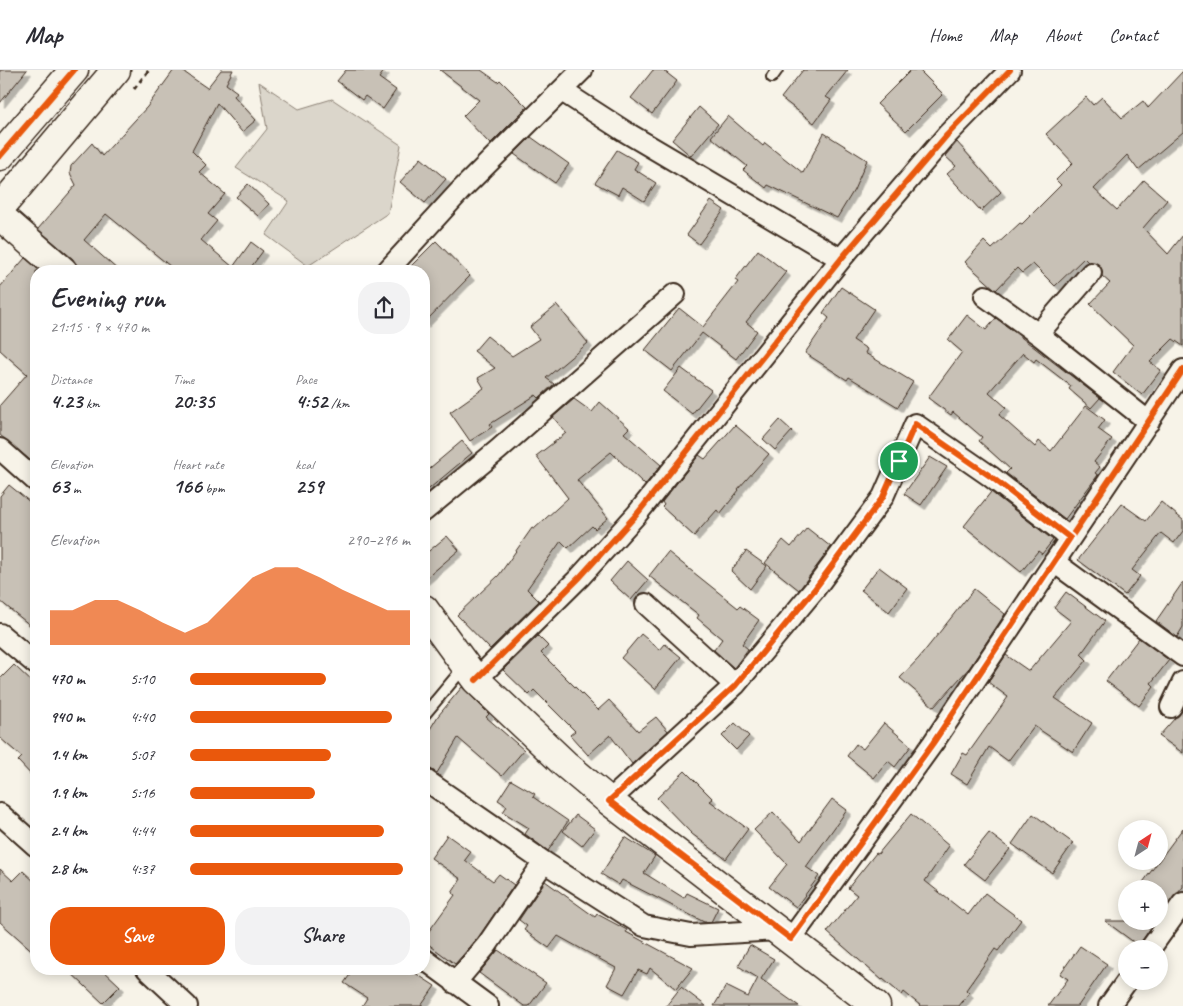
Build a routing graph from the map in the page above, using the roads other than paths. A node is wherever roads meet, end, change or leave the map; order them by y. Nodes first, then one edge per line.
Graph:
1 (74, 70) edge
2 (116, 70) edge
3 (582, 70) edge
4 (1010, 70) edge
5 (562, 90) junction
6 (2, 150) edge
7 (31, 173) junction
8 (0, 208) edge
9 (0, 216) edge
10 (841, 259) junction
11 (56, 265) edge
12 (392, 265) edge
13 (1091, 273) dead end
14 (675, 294) dead end
15 (985, 296) dead end
16 (1038, 334) junction
17 (1183, 370) edge
18 (1149, 422) junction
19 (0, 449) edge
20 (30, 476) edge
21 (430, 506) edge
22 (1070, 538) junction
23 (1054, 562) junction
24 (646, 604) dead end
25 (430, 617) edge
26 (0, 634) edge
27 (1183, 656) edge
28 (30, 659) edge
29 (471, 673) junction
30 (1183, 682) edge
31 (735, 686) junction
32 (1171, 707) dead end
33 (430, 710) edge
34 (430, 783) edge
35 (609, 801) junction
36 (0, 814) edge
37 (30, 841) edge
38 (544, 862) junction
39 (1183, 903) edge
40 (785, 935) junction
41 (1156, 940) edge
42 (430, 964) edge
43 (153, 975) edge
44 (455, 983) junction
45 (1121, 990) edge
46 (187, 1006) edge
47 (488, 1006) edge
48 (876, 1006) edge
49 (1109, 1006) edge

1 - 6 main road
2 - 7 main road
3 - 5 street
4 - 10 street
5 - 10 street
5 - 12 street
6 - 7 street
7 - 8 main road
9 - 11 main road
10 - 29 street
13 - 16 street
14 - 21 street
15 - 16 street
16 - 18 street
17 - 18 street
18 - 22 street
19 - 20 street
22 - 23 street
22 - 31 street
23 - 27 street
23 - 40 street
24 - 31 street
25 - 29 main road
26 - 28 street
29 - 33 lane
29 - 35 main road
30 - 32 street
31 - 35 street
34 - 38 street
35 - 40 main road
36 - 37 street
38 - 40 street
38 - 44 street
39 - 41 street
40 - 48 main road
42 - 44 street
43 - 46 street
44 - 47 street
45 - 49 street

